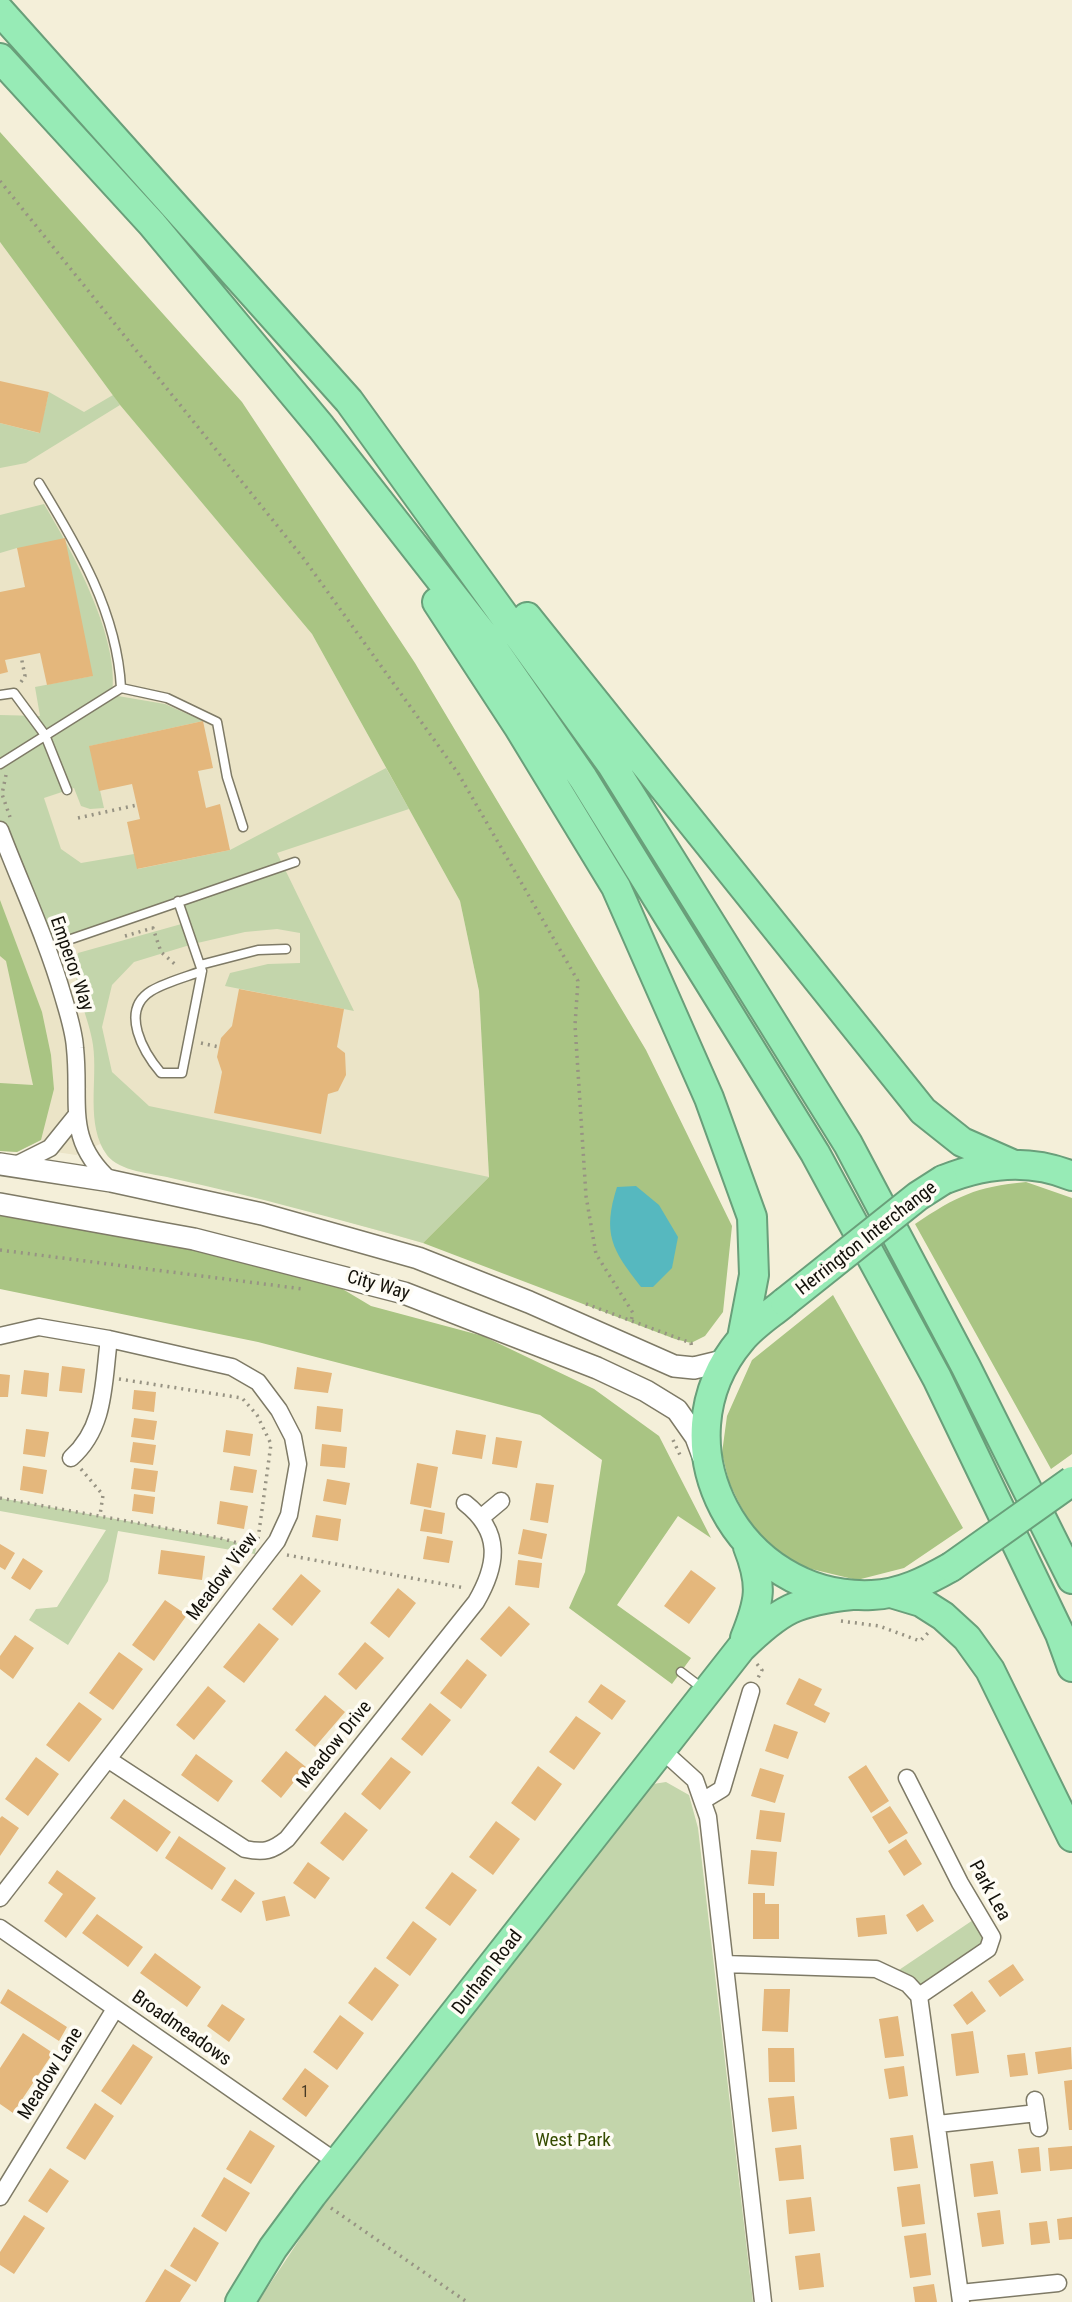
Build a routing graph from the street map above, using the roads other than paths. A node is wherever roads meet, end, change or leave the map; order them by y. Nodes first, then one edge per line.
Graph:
1 (0, 11) edge
2 (0, 58) edge
3 (349, 401) junction
4 (321, 427) junction
5 (39, 484) dead end
6 (121, 688) junction
7 (0, 695) edge
8 (45, 735) junction
9 (0, 764) edge
10 (67, 790) dead end
11 (243, 828) dead end
12 (0, 830) edge
13 (295, 862) dead end
14 (178, 901) junction
15 (45, 948) junction
16 (286, 949) dead end
17 (201, 968) junction
18 (75, 1117) junction
19 (1072, 1159) edge
20 (7, 1165) edge
21 (1023, 1165) junction
22 (1072, 1175) edge
23 (111, 1181) junction
24 (0, 1204) edge
25 (0, 1336) edge
26 (109, 1339) junction
27 (734, 1349) junction
28 (71, 1458) road end
29 (694, 1462) junction
30 (1072, 1481) edge
31 (501, 1502) dead end
32 (465, 1503) dead end
33 (483, 1516) junction
34 (748, 1547) junction
35 (1072, 1579) edge
36 (891, 1593) junction
37 (852, 1595) junction
38 (741, 1647) junction
39 (1072, 1667) edge
40 (681, 1672) dead end
41 (708, 1691) junction
42 (751, 1691) dead end
43 (663, 1751) junction
44 (109, 1759) junction
45 (907, 1778) dead end
46 (704, 1800) junction
47 (1072, 1837) edge
48 (0, 1898) edge
49 (0, 1928) edge
50 (725, 1964) junction
51 (919, 1996) junction
52 (115, 2009) junction
53 (1037, 2114) dead end
54 (938, 2124) junction
55 (338, 2163) junction
56 (0, 2197) edge
57 (1058, 2283) dead end
58 (960, 2298) edge
59 (240, 2302) edge
60 (763, 2302) edge

1 - 3 highway
2 - 4 highway
3 - 21 highway
3 - 35 highway
4 - 27 highway
4 - 39 highway
5 - 6 lane
6 - 8 lane
6 - 11 lane
7 - 8 lane
8 - 9 lane
8 - 10 lane
12 - 15 street, Emperor Way
13 - 14 lane
14 - 15 lane
14 - 17 lane
15 - 18 street, Emperor Way
16 - 17 lane
17 - 17 lane
18 - 20 street
18 - 23 street, Emperor Way
19 - 21 highway
20 - 23 main road, City Way
21 - 22 highway, Herrington Interchange
21 - 27 highway, Herrington Interchange, bridge
23 - 27 main road, City Way
24 - 29 main road, City Way
25 - 26 street, Meadow View
26 - 28 street
26 - 44 street, Meadow View
27 - 29 highway
29 - 34 highway
30 - 36 highway, bridge
31 - 33 street
32 - 33 street
33 - 44 street, Meadow Drive
34 - 37 highway
34 - 38 highway
36 - 37 highway
36 - 47 highway
37 - 38 highway
38 - 41 highway, Durham Road
40 - 41 lane
41 - 43 highway, Durham Road
42 - 46 street
43 - 46 street
43 - 55 highway, Durham Road
44 - 48 street, Meadow View
45 - 51 street, Park Lea
46 - 50 street
49 - 52 street, Broadmeadows
50 - 51 street
50 - 60 street
51 - 54 street
52 - 55 street, Broadmeadows
52 - 56 street, Meadow Lane
53 - 54 street
54 - 58 street
55 - 59 highway, Durham Road
57 - 58 street

